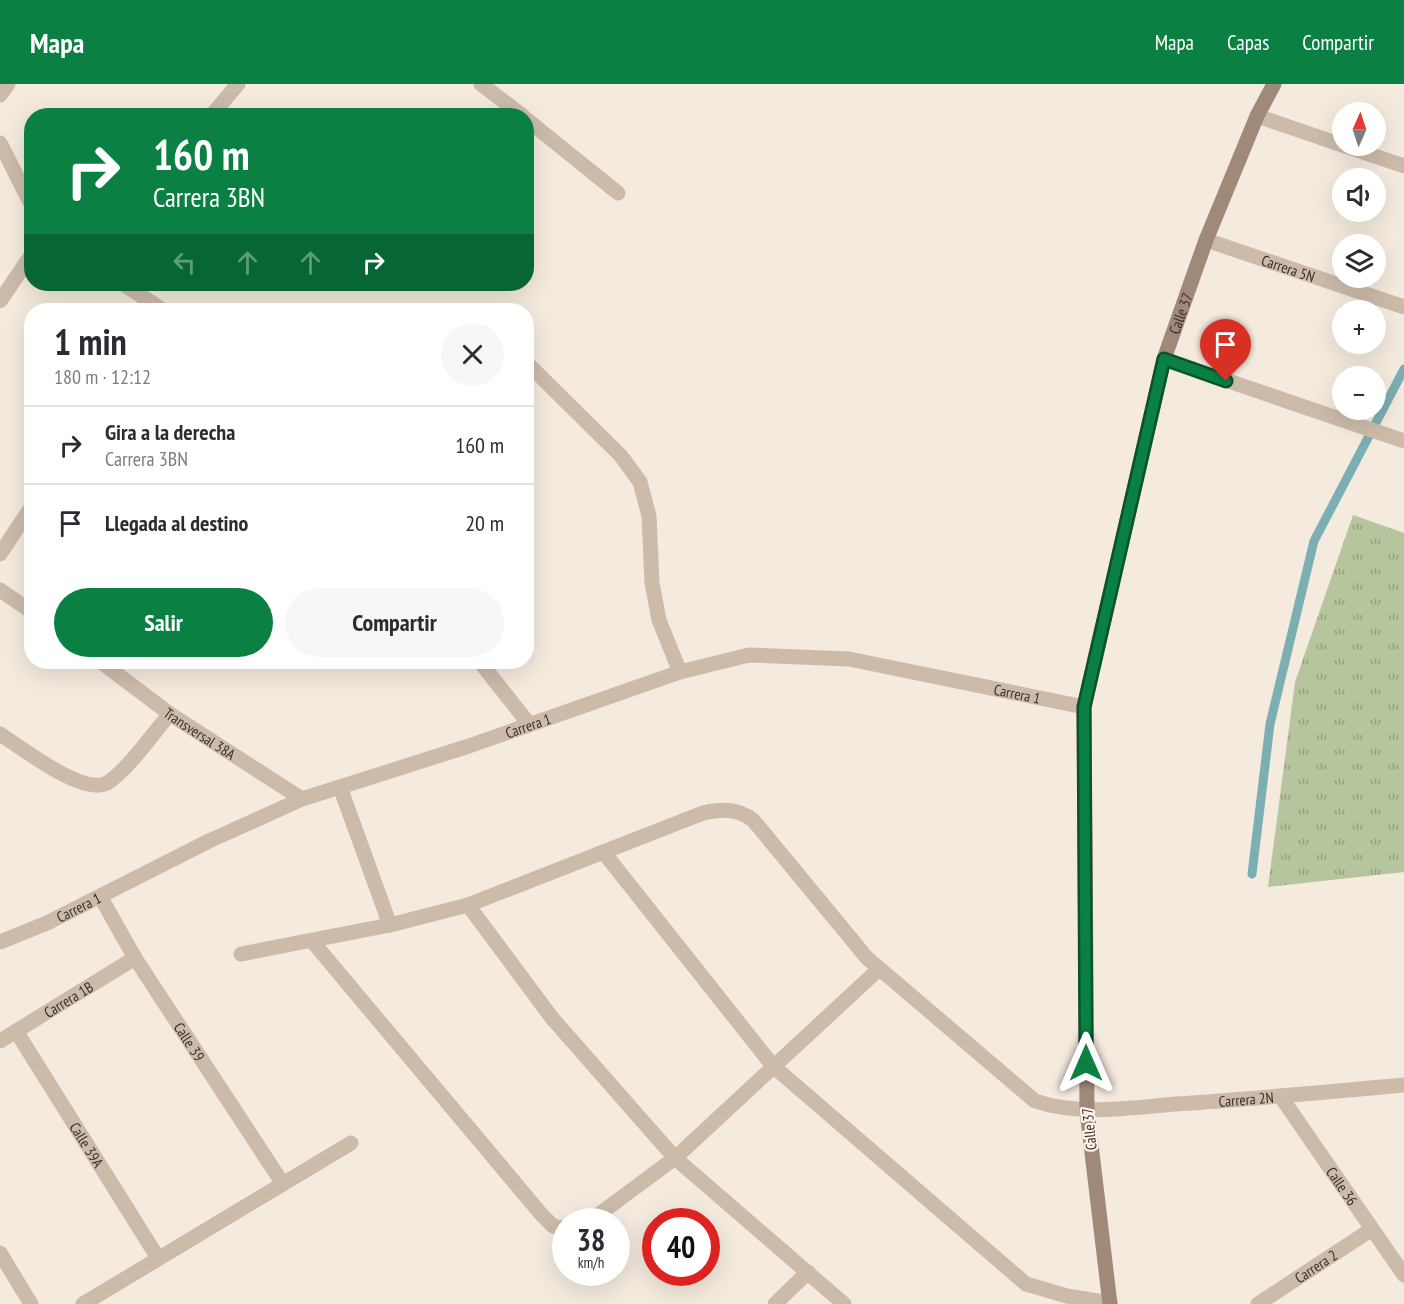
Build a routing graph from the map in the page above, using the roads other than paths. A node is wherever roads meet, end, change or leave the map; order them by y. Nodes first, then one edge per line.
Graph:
1 (8, 84) edge
2 (238, 84) edge
3 (481, 84) edge
4 (1274, 84) edge
5 (0, 94) edge
6 (218, 108) edge
7 (512, 108) edge
8 (1257, 116) junction
9 (534, 125) edge
10 (1332, 141) edge
11 (0, 142) edge
12 (1375, 156) edge
13 (1404, 166) edge
14 (24, 190) edge
15 (618, 193) dead end
16 (1206, 240) junction
17 (24, 266) edge
18 (133, 291) edge
19 (0, 301) edge
20 (150, 303) edge
21 (1404, 307) edge
22 (1164, 359) junction
23 (534, 370) edge
24 (1404, 441) edge
25 (24, 518) edge
26 (0, 555) edge
27 (0, 590) edge
28 (24, 606) edge
29 (110, 669) edge
30 (486, 669) edge
31 (680, 672) junction
32 (1084, 707) junction
33 (170, 714) junction
34 (529, 724) junction
35 (0, 734) edge
36 (340, 787) junction
37 (302, 799) junction
38 (605, 854) junction
39 (100, 896) junction
40 (468, 905) junction
41 (390, 925) junction
42 (312, 940) junction
43 (0, 942) edge
44 (241, 954) dead end
45 (135, 957) junction
46 (879, 969) junction
47 (16, 1031) junction
48 (0, 1041) edge
49 (773, 1066) junction
50 (1404, 1084) edge
51 (1281, 1097) junction
52 (1087, 1110) junction
53 (351, 1143) dead end
54 (675, 1158) junction
55 (283, 1184) junction
56 (608, 1208) edge
57 (552, 1225) edge
58 (1372, 1229) junction
59 (0, 1253) edge
60 (158, 1258) junction
61 (808, 1272) junction
62 (1404, 1275) edge
63 (1110, 1303) edge
64 (31, 1304) edge
65 (83, 1304) edge
66 (775, 1304) edge
67 (844, 1304) edge
68 (1258, 1304) edge

1 - 5 street
2 - 6 street
3 - 7 street
4 - 8 street, Calle 37
8 - 10 street
8 - 16 street, Calle 37
9 - 15 street
11 - 14 street
12 - 13 street
16 - 21 street, Carrera 5N
16 - 22 street, Calle 37
17 - 19 street
18 - 20 street
22 - 24 street
22 - 32 street, Calle 37
23 - 31 street
25 - 26 street
27 - 28 street
29 - 33 street, Transversal 38A
30 - 34 street
31 - 32 street, Carrera 1
31 - 34 street, Carrera 1
32 - 52 street, Calle 37
33 - 35 street
33 - 37 street, Transversal 38A
34 - 36 street, Carrera 1
36 - 37 street, Carrera 1
36 - 41 street
37 - 39 street, Carrera 1
38 - 40 street, Carrera 2N
38 - 46 street, Carrera 2N
38 - 49 street
39 - 43 street, Carrera 1
39 - 45 street, Calle 39
40 - 41 street, Carrera 2N
40 - 54 street
41 - 42 street, Carrera 2N
42 - 44 street, Carrera 2N
42 - 57 street
45 - 47 street, Carrera 1B
45 - 55 street, Calle 39
46 - 49 street
46 - 52 street, Carrera 2N
47 - 48 street, Carrera 1B
47 - 60 street, Calle 39A
49 - 54 street
49 - 63 street
50 - 51 street, Carrera 2N
51 - 52 street, Carrera 2N
51 - 58 street, Calle 36
52 - 63 street, Calle 37
53 - 55 street
54 - 56 street
54 - 61 street
55 - 60 street
58 - 62 street, Calle 36
58 - 68 street, Carrera 2
59 - 64 street
60 - 65 street
61 - 66 street
61 - 67 street

